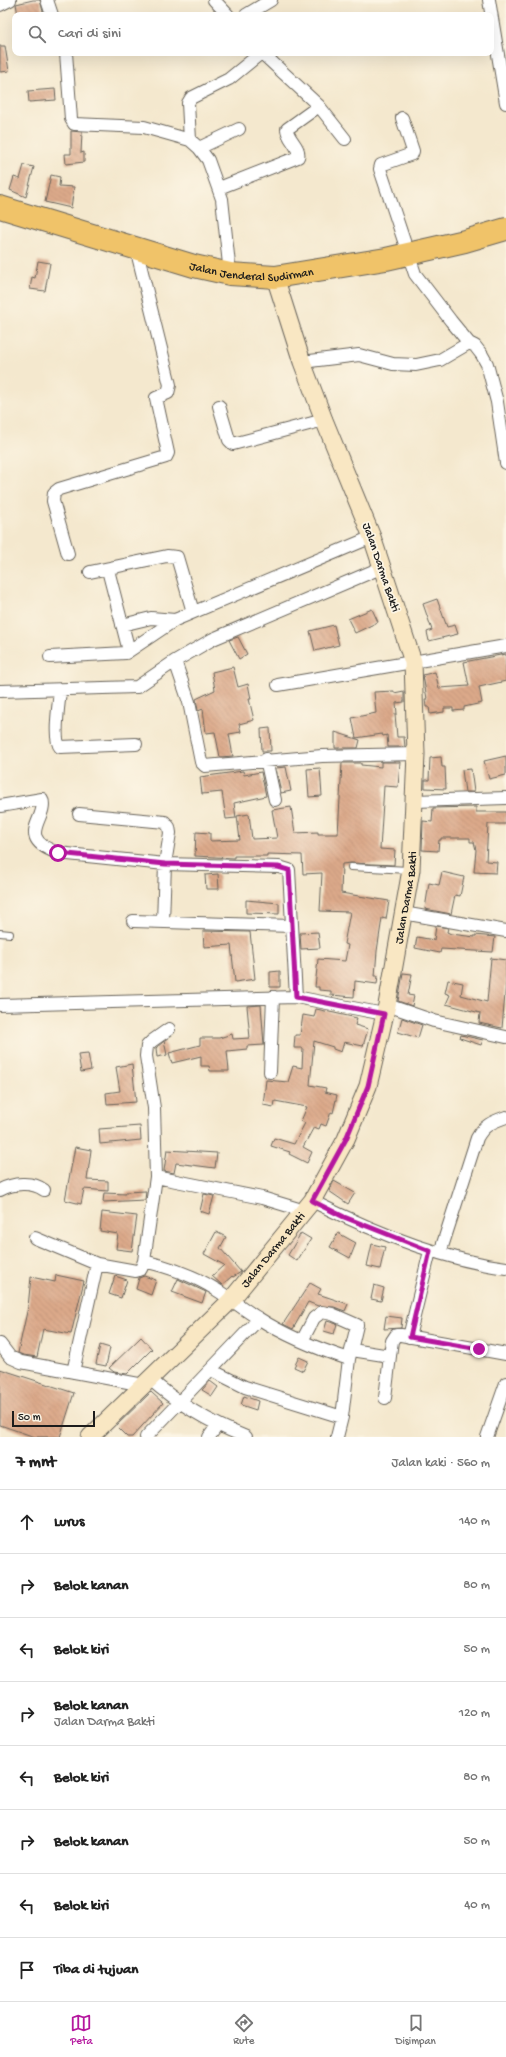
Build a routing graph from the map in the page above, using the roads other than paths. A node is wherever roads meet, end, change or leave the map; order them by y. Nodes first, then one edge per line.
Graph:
1 (10, 0) edge
2 (47, 0) edge
3 (214, 0) edge
4 (271, 0) edge
5 (489, 0) edge
6 (0, 5) edge
7 (51, 12) edge
8 (225, 12) edge
9 (251, 12) edge
10 (491, 12) edge
11 (494, 24) edge
12 (494, 30) edge
13 (506, 30) edge
14 (66, 56) edge
15 (258, 56) edge
16 (265, 56) edge
17 (506, 103) edge
18 (318, 106) junction
19 (402, 118) dead end
20 (239, 129) dead end
21 (345, 139) dead end
22 (195, 144) junction
23 (219, 188) junction
24 (0, 207) edge
25 (506, 229) edge
26 (136, 248) junction
27 (408, 254) junction
28 (230, 274) junction
29 (275, 277) junction
30 (469, 343) junction
31 (302, 362) junction
32 (219, 406) dead end
33 (324, 420) junction
34 (506, 463) edge
35 (372, 537) junction
36 (68, 554) dead end
37 (383, 568) junction
38 (108, 570) junction
39 (90, 572) dead end
40 (193, 612) junction
41 (175, 620) junction
42 (122, 626) junction
43 (506, 646) edge
44 (129, 651) junction
45 (50, 657) dead end
46 (175, 661) junction
47 (413, 662) junction
48 (278, 685) dead end
49 (0, 691) edge
50 (60, 691) junction
51 (136, 744) dead end
52 (416, 754) junction
53 (266, 759) junction
54 (506, 798) edge
55 (275, 800) dead end
56 (414, 801) junction
57 (0, 806) edge
58 (79, 814) dead end
59 (165, 864) junction
60 (351, 868) dead end
61 (411, 870) junction
62 (404, 913) junction
63 (133, 921) dead end
64 (163, 922) junction
65 (292, 926) junction
66 (506, 931) edge
67 (0, 933) edge
68 (10, 934) dead end
69 (273, 997) junction
70 (296, 997) junction
71 (0, 1005) edge
72 (386, 1010) junction
73 (169, 1029) dead end
74 (506, 1037) edge
75 (270, 1072) dead end
76 (506, 1118) edge
77 (156, 1177) junction
78 (0, 1190) edge
79 (44, 1190) dead end
80 (308, 1206) junction
81 (35, 1238) dead end
82 (435, 1252) junction
83 (144, 1261) junction
84 (97, 1264) junction
85 (506, 1268) edge
86 (240, 1306) junction
87 (259, 1318) junction
88 (410, 1337) junction
89 (302, 1341) junction
90 (0, 1344) edge
91 (506, 1354) edge
92 (351, 1355) junction
93 (390, 1356) junction
94 (211, 1370) junction
95 (73, 1372) junction
96 (147, 1382) junction
97 (506, 1383) edge
98 (385, 1398) dead end
99 (180, 1403) junction
100 (342, 1417) junction
101 (217, 1426) junction
102 (90, 1437) edge
103 (146, 1437) edge
104 (209, 1437) edge
105 (246, 1437) edge
106 (337, 1437) edge
107 (488, 1437) edge

1 - 6 street
2 - 7 street
3 - 8 street
4 - 9 street
5 - 10 street
11 - 13 street
12 - 17 street
14 - 22 street
15 - 22 street
16 - 18 street
18 - 21 street
18 - 23 street
19 - 27 street
20 - 22 street
22 - 23 street
23 - 28 street
24 - 26 highway, Jalan Jenderal Sudirman
25 - 27 highway, Jalan Jenderal Sudirman
26 - 28 highway, Jalan Jenderal Sudirman
26 - 36 street
27 - 29 highway, Jalan Jenderal Sudirman
27 - 30 street
28 - 29 highway, Jalan Jenderal Sudirman
29 - 31 street, Jalan Darma Bakti
30 - 31 street
30 - 34 street
31 - 33 street, Jalan Darma Bakti
32 - 33 street
33 - 35 street, Jalan Darma Bakti
35 - 37 street, Jalan Darma Bakti
35 - 40 street
37 - 46 street
37 - 47 street, Jalan Darma Bakti
38 - 39 street
38 - 40 street
38 - 42 street
40 - 41 street
41 - 42 street
41 - 44 street
42 - 44 street
43 - 47 street
44 - 45 street
46 - 50 street
46 - 53 street
47 - 48 street
47 - 52 street, Jalan Darma Bakti
49 - 50 street
50 - 51 street
52 - 53 street
52 - 56 street, Jalan Darma Bakti
53 - 55 street
54 - 56 street
56 - 61 street, Jalan Darma Bakti
57 - 59 street
58 - 59 street
59 - 64 street
59 - 65 street
60 - 61 lane
61 - 62 street, Jalan Darma Bakti
62 - 66 street
62 - 72 street, Jalan Darma Bakti
63 - 64 street
64 - 65 street
65 - 70 street
67 - 68 lane
69 - 70 street
69 - 71 street
69 - 75 street
70 - 72 street
72 - 74 street
72 - 80 street, Jalan Darma Bakti
73 - 77 street
76 - 82 street
77 - 80 street
77 - 83 street
78 - 79 street
80 - 82 street
80 - 86 street, Jalan Darma Bakti
81 - 84 street
82 - 85 street
82 - 88 street
83 - 84 street
83 - 86 street
84 - 95 street
86 - 87 street
86 - 96 street, Jalan Darma Bakti
87 - 89 street
87 - 94 street
88 - 91 street
88 - 93 street
89 - 92 street
89 - 92 street
90 - 95 street
92 - 93 street
92 - 100 street
93 - 98 street
94 - 99 street
94 - 100 street
95 - 96 street
96 - 99 street
96 - 102 street, Jalan Darma Bakti
97 - 107 street
99 - 101 street
99 - 103 street
100 - 106 street
101 - 104 street
101 - 105 street

